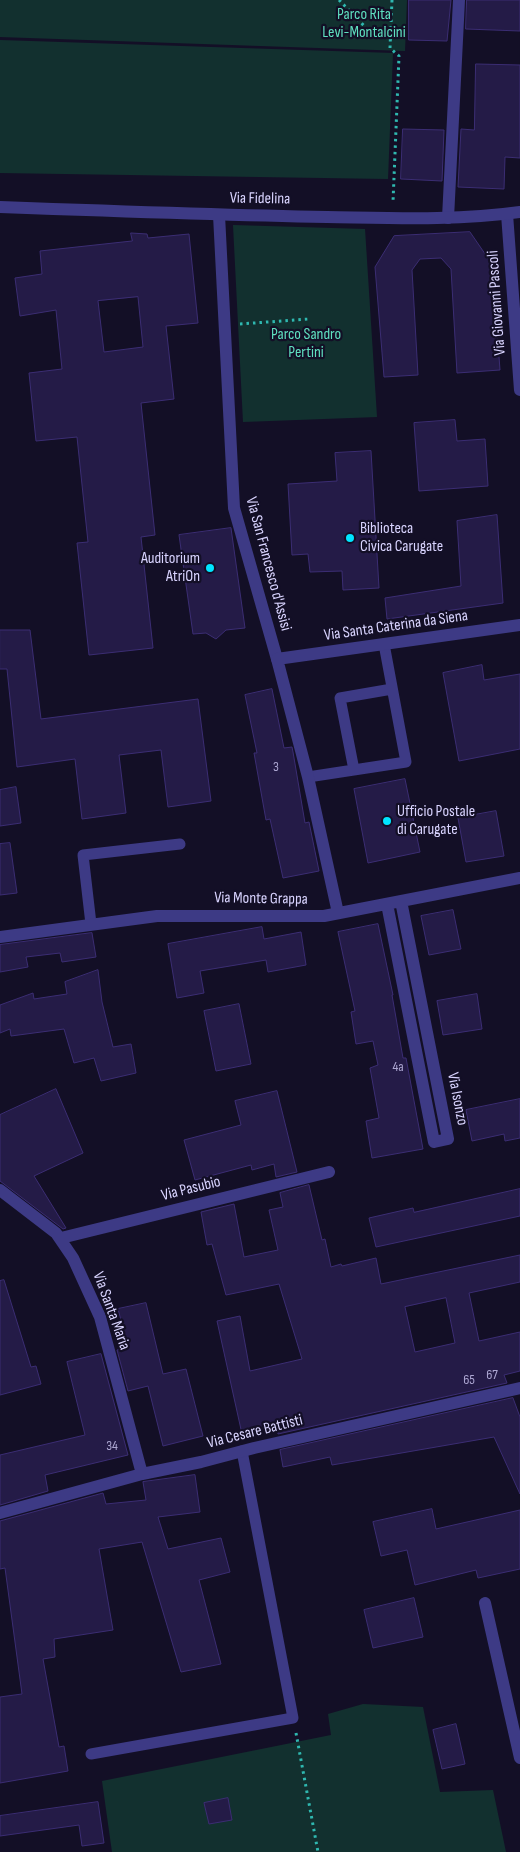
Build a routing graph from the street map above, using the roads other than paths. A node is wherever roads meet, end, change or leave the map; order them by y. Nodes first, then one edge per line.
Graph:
1 (458, 0) edge
2 (0, 207) edge
3 (514, 213) edge
4 (219, 215) junction
5 (448, 218) junction
6 (520, 390) edge
7 (520, 625) edge
8 (384, 644) junction
9 (277, 659) junction
10 (392, 689) junction
11 (354, 770) junction
12 (308, 778) junction
13 (180, 844) dead end
14 (520, 878) edge
15 (401, 901) junction
16 (387, 904) junction
17 (338, 913) junction
18 (91, 924) junction
19 (0, 937) edge
20 (329, 1172) dead end
21 (0, 1190) edge
22 (61, 1238) junction
23 (520, 1388) edge
24 (242, 1451) junction
25 (142, 1474) junction
26 (0, 1512) edge
27 (485, 1603) dead end
28 (91, 1754) dead end
29 (520, 1758) edge

1 - 5 street
2 - 4 street, Via Fidelina
3 - 5 street, Via Fidelina
3 - 6 street, Via Giovanni Pascoli
4 - 5 street, Via Fidelina
4 - 9 street, Via San Francesco d'Assisi
7 - 8 street, Via Santa Caterina da Siena
8 - 9 street, Via Santa Caterina da Siena
8 - 10 lane
9 - 12 street, Via San Francesco d'Assisi
10 - 11 lane
10 - 11 lane
11 - 12 lane
12 - 17 street, Via San Francesco d'Assisi
13 - 18 lane
14 - 15 street, Via Monte Grappa
15 - 16 street, Via Monte Grappa
15 - 16 street, Via Isonzo
16 - 17 street, Via Monte Grappa
17 - 18 street, Via Monte Grappa
18 - 19 street, Via Monte Grappa
20 - 22 street, Via Pasubio
21 - 22 street, Via Santa Maria
22 - 25 street, Via Santa Maria
23 - 24 street, Via Cesare Battisti
24 - 25 street, Via Cesare Battisti
24 - 28 lane
25 - 26 street, Via Cesare Battisti
27 - 29 street

